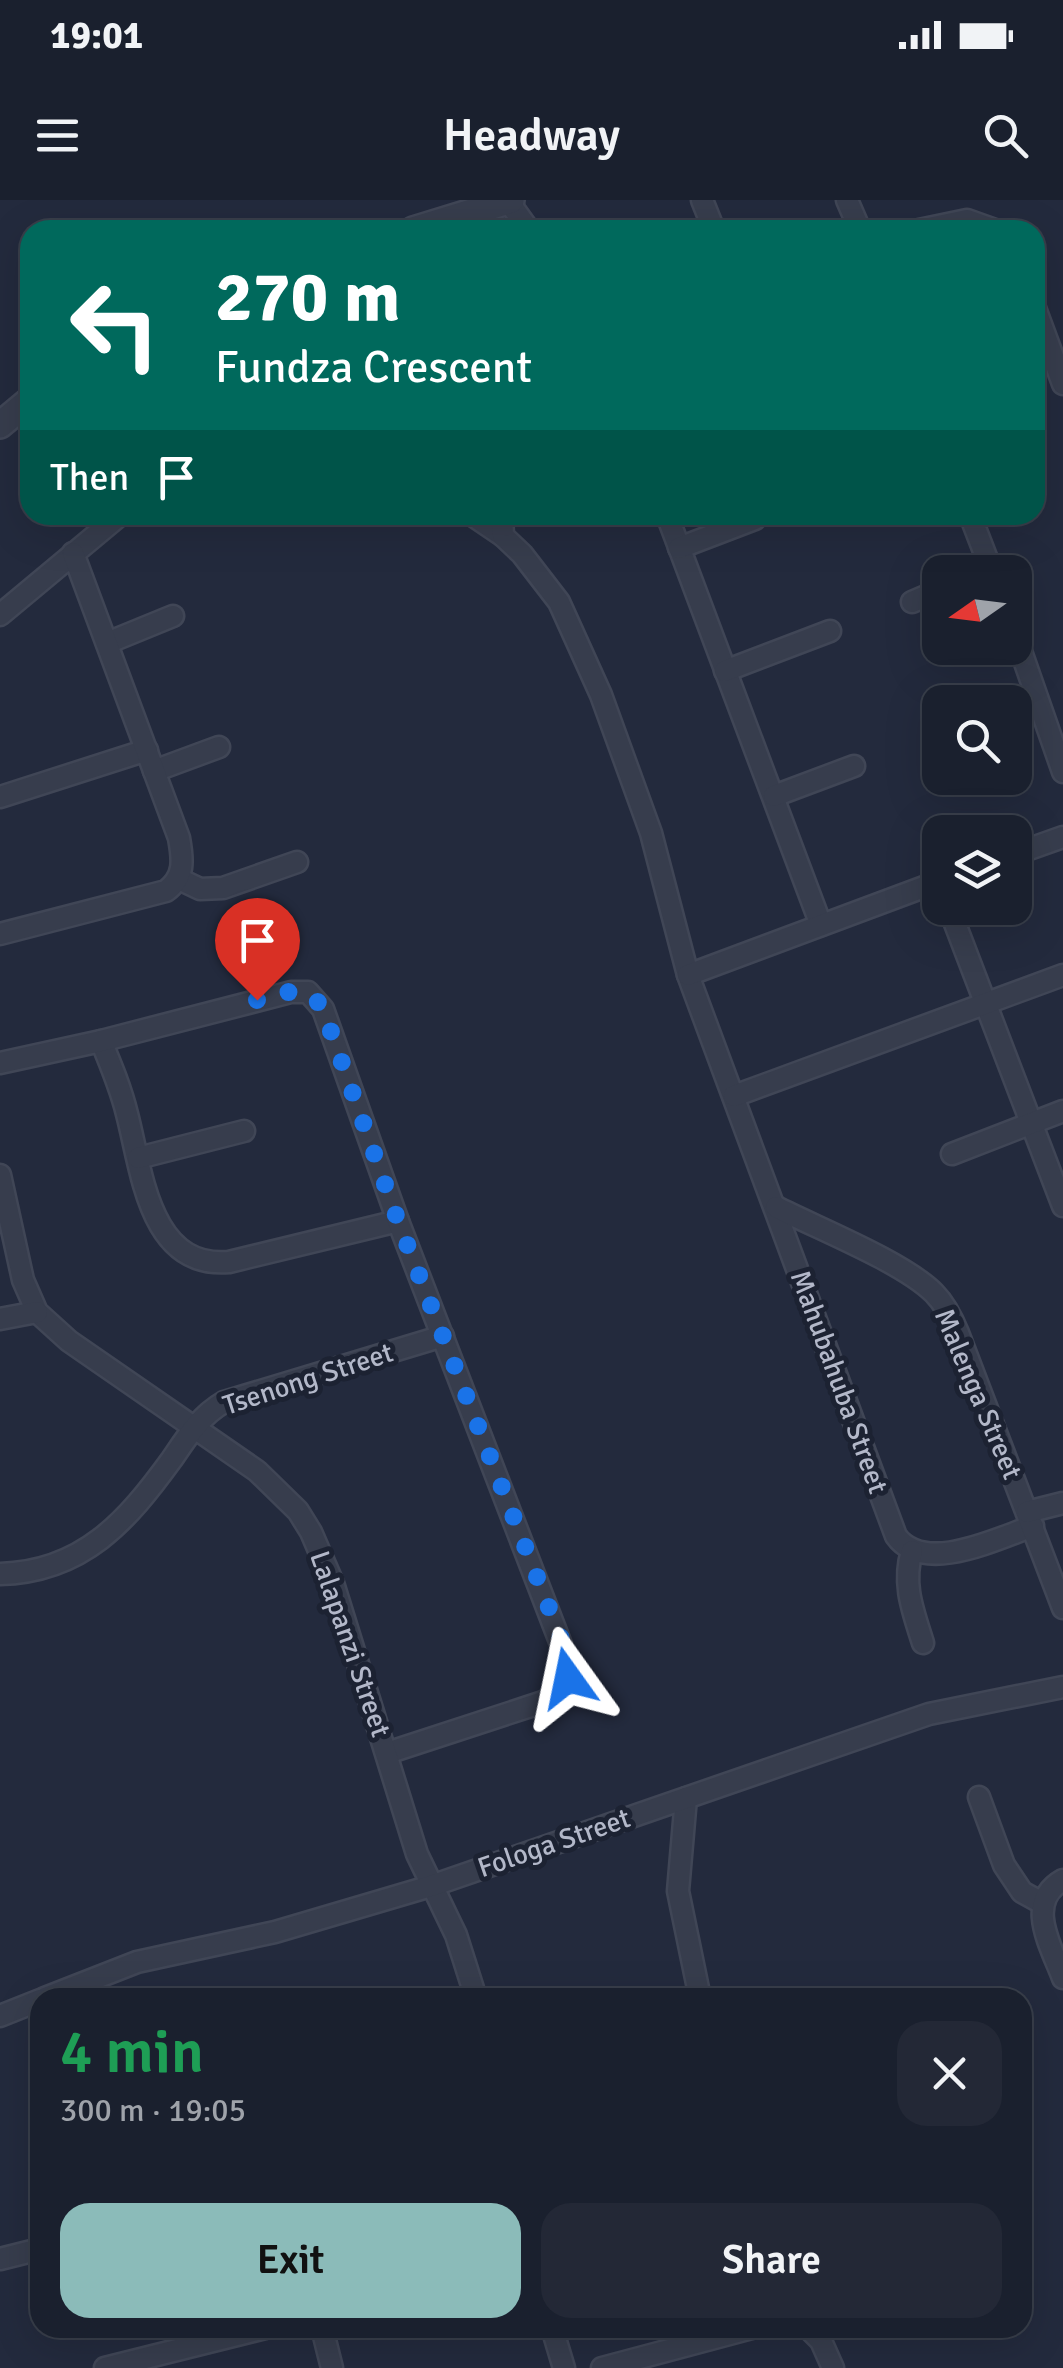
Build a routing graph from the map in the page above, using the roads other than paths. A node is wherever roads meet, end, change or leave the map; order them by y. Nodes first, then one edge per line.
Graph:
1 (496, 202) edge
2 (443, 220) edge
3 (517, 220) edge
4 (1045, 335) edge
5 (1063, 384) edge
6 (20, 408) edge
7 (0, 425) edge
8 (108, 525) edge
9 (671, 525) edge
10 (739, 525) edge
11 (973, 525) edge
12 (502, 526) edge
13 (680, 548) junction
14 (74, 553) junction
15 (983, 555) edge
16 (922, 598) edge
17 (912, 602) dead end
18 (0, 615) edge
19 (173, 616) dead end
20 (830, 631) dead end
21 (107, 643) junction
22 (1026, 665) edge
23 (725, 670) junction
24 (219, 747) dead end
25 (146, 750) junction
26 (854, 766) dead end
27 (154, 771) junction
28 (1063, 772) edge
29 (774, 796) junction
30 (0, 797) edge
31 (1063, 837) edge
32 (1032, 848) edge
33 (296, 862) dead end
34 (179, 879) junction
35 (922, 888) edge
36 (821, 924) junction
37 (956, 925) edge
38 (0, 934) edge
39 (688, 975) junction
40 (1063, 975) edge
41 (986, 1004) junction
42 (101, 1042) junction
43 (0, 1063) edge
44 (734, 1096) junction
45 (1063, 1112) edge
46 (1031, 1123) junction
47 (244, 1131) dead end
48 (952, 1154) dead end
49 (138, 1158) junction
50 (0, 1175) edge
51 (2, 1198) edge
52 (1063, 1206) edge
53 (776, 1207) junction
54 (398, 1221) junction
55 (36, 1312) junction
56 (0, 1319) edge
57 (443, 1336) junction
58 (194, 1427) junction
59 (1063, 1503) edge
60 (1030, 1519) junction
61 (912, 1552) junction
62 (0, 1574) edge
63 (1063, 1608) edge
64 (923, 1643) dead end
65 (1063, 1687) edge
66 (387, 1753) junction
67 (978, 1797) dead end
68 (686, 1798) junction
69 (1063, 1880) edge
70 (431, 1886) junction
71 (1042, 1903) junction
72 (1063, 1978) edge
73 (71, 1988) edge
74 (473, 1988) edge
75 (698, 1988) edge
76 (30, 2004) edge
77 (0, 2016) edge
78 (30, 2252) edge
79 (0, 2259) edge
80 (225, 2338) edge
81 (324, 2338) edge
82 (555, 2338) edge
83 (714, 2338) edge
84 (819, 2338) edge
85 (105, 2368) edge
86 (332, 2368) edge
87 (564, 2368) edge
88 (602, 2368) edge
89 (833, 2368) edge

1 - 2 street
1 - 3 street
4 - 5 street
6 - 7 street
8 - 14 street
9 - 13 street
10 - 13 street
11 - 15 street
12 - 39 street
13 - 23 street
14 - 18 street
14 - 21 street
16 - 17 street
19 - 21 street
20 - 23 street
21 - 25 street
22 - 28 street
23 - 29 street
24 - 27 street
25 - 27 street
25 - 30 street
26 - 29 street
27 - 34 street
29 - 36 street
31 - 32 street
33 - 34 street
34 - 38 street
35 - 36 street
36 - 39 street
37 - 41 street
39 - 44 street
40 - 41 street
41 - 44 street
41 - 46 street
42 - 43 street
42 - 49 street
42 - 54 street
44 - 53 street
45 - 46 street
46 - 48 street
46 - 52 street
47 - 49 street
49 - 54 street
50 - 51 street
51 - 55 street
53 - 60 street, Malenga Street
53 - 61 street, Mahubahuba Street
54 - 57 street
55 - 56 street
55 - 58 street, Lalapanzi Street
57 - 58 street, Tsenong Street
57 - 66 street
58 - 62 street, Tsenong Street
58 - 66 street, Lalapanzi Street
59 - 60 street
60 - 61 street
60 - 63 street, Malenga Street
61 - 64 street
65 - 68 street, Fologa Street
66 - 70 street, Lalapanzi Street
67 - 71 street
68 - 70 street, Fologa Street
68 - 75 street
69 - 71 street
70 - 73 street, Fologa Street
70 - 74 street, Lalapanzi Street
71 - 72 street
76 - 77 street, Fologa Street
78 - 79 street
80 - 85 street
81 - 86 street
82 - 87 street
83 - 88 street
84 - 89 street

